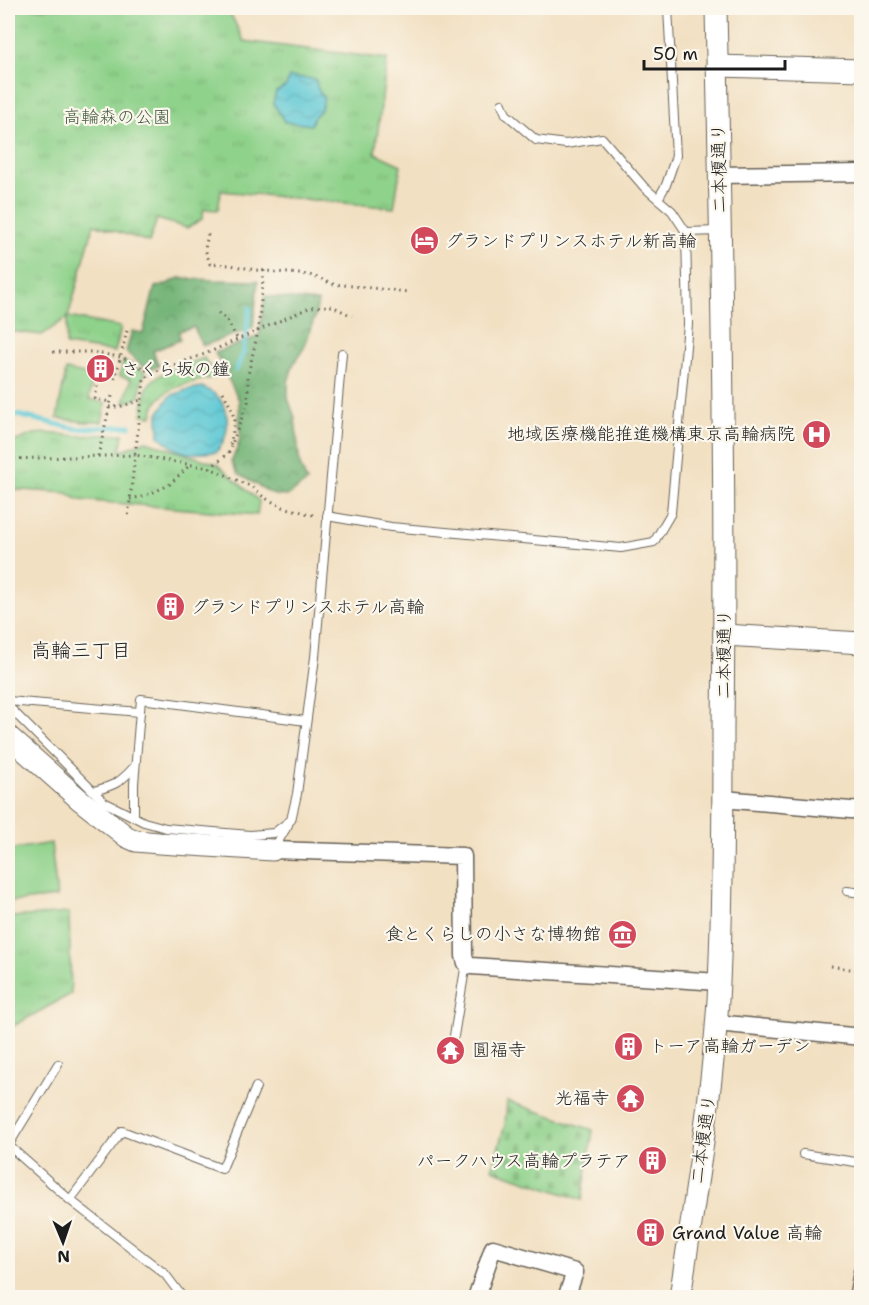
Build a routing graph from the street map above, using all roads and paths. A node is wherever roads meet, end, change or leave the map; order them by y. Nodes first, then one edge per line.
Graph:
1 (668, 8) edge
2 (716, 8) edge
3 (717, 66) junction
4 (861, 70) edge
5 (502, 104) dead end
6 (861, 173) edge
7 (719, 175) junction
8 (658, 199) junction
9 (686, 231) junction
10 (721, 231) junction
11 (208, 234) dead end
12 (264, 270) junction
13 (409, 292) dead end
14 (218, 313) dead end
15 (352, 316) dead end
16 (128, 327) dead end
17 (258, 331) junction
18 (238, 340) junction
19 (53, 352) dead end
20 (342, 352) dead end
21 (120, 357) junction
22 (151, 373) junction
23 (99, 374) dead end
24 (115, 379) dead end
25 (223, 392) dead end
26 (112, 396) dead end
27 (141, 400) junction
28 (110, 402) junction
29 (109, 407) junction
30 (228, 454) junction
31 (135, 455) junction
32 (98, 456) junction
33 (8, 459) edge
34 (190, 465) junction
35 (210, 468) junction
36 (130, 499) junction
37 (327, 516) junction
38 (128, 518) dead end
39 (724, 635) junction
40 (861, 643) edge
41 (8, 701) edge
42 (8, 706) edge
43 (140, 712) junction
44 (306, 721) junction
45 (9, 737) edge
46 (135, 766) junction
47 (94, 791) junction
48 (723, 799) junction
49 (861, 810) edge
50 (134, 817) junction
51 (291, 820) junction
52 (273, 850) junction
53 (847, 891) dead end
54 (861, 893) edge
55 (466, 963) junction
56 (831, 966) dead end
57 (861, 971) edge
58 (719, 982) junction
59 (716, 1023) junction
60 (454, 1036) dead end
61 (861, 1037) edge
62 (58, 1064) dead end
63 (256, 1087) dead end
64 (8, 1146) edge
65 (803, 1154) dead end
66 (861, 1163) edge
67 (70, 1200) junction
68 (861, 1272) edge
69 (183, 1298) edge
70 (476, 1298) edge
71 (566, 1298) edge
72 (680, 1298) edge
73 (857, 1298) edge

1 - 8 lane
2 - 3 street, 二本榎通り
3 - 4 street
3 - 7 street, 二本榎通り
5 - 8 lane
6 - 7 street
7 - 10 street, 二本榎通り
8 - 9 lane
9 - 10 lane
9 - 37 lane
10 - 39 street, 二本榎通り
11 - 12 path
12 - 13 path
12 - 17 path
14 - 18 path
15 - 17 path
16 - 21 path
17 - 18 path
17 - 30 path
18 - 22 path
19 - 21 path
20 - 37 lane
21 - 22 path
21 - 24 path
22 - 27 path
23 - 28 path
25 - 30 path
26 - 28 path
27 - 29 path
27 - 31 path
28 - 29 path
29 - 32 path
30 - 35 path
31 - 32 path
31 - 34 path
31 - 36 path
32 - 33 path
34 - 35 path
34 - 36 path
35 - 37 path
36 - 38 path
37 - 44 lane
39 - 40 street
39 - 48 street, 二本榎通り
41 - 43 lane
42 - 47 lane
43 - 44 lane
43 - 46 lane
44 - 51 lane
45 - 52 street
46 - 47 lane
46 - 50 lane
47 - 50 lane
48 - 49 street
48 - 58 street, 二本榎通り
50 - 51 lane
51 - 52 lane
52 - 55 street
53 - 54 lane
55 - 58 street
55 - 60 lane
56 - 57 path
58 - 59 street, 二本榎通り
59 - 61 street
59 - 72 street, 二本榎通り
62 - 64 lane
63 - 67 lane
64 - 67 lane
65 - 66 lane
67 - 69 lane
68 - 73 street
70 - 71 street

